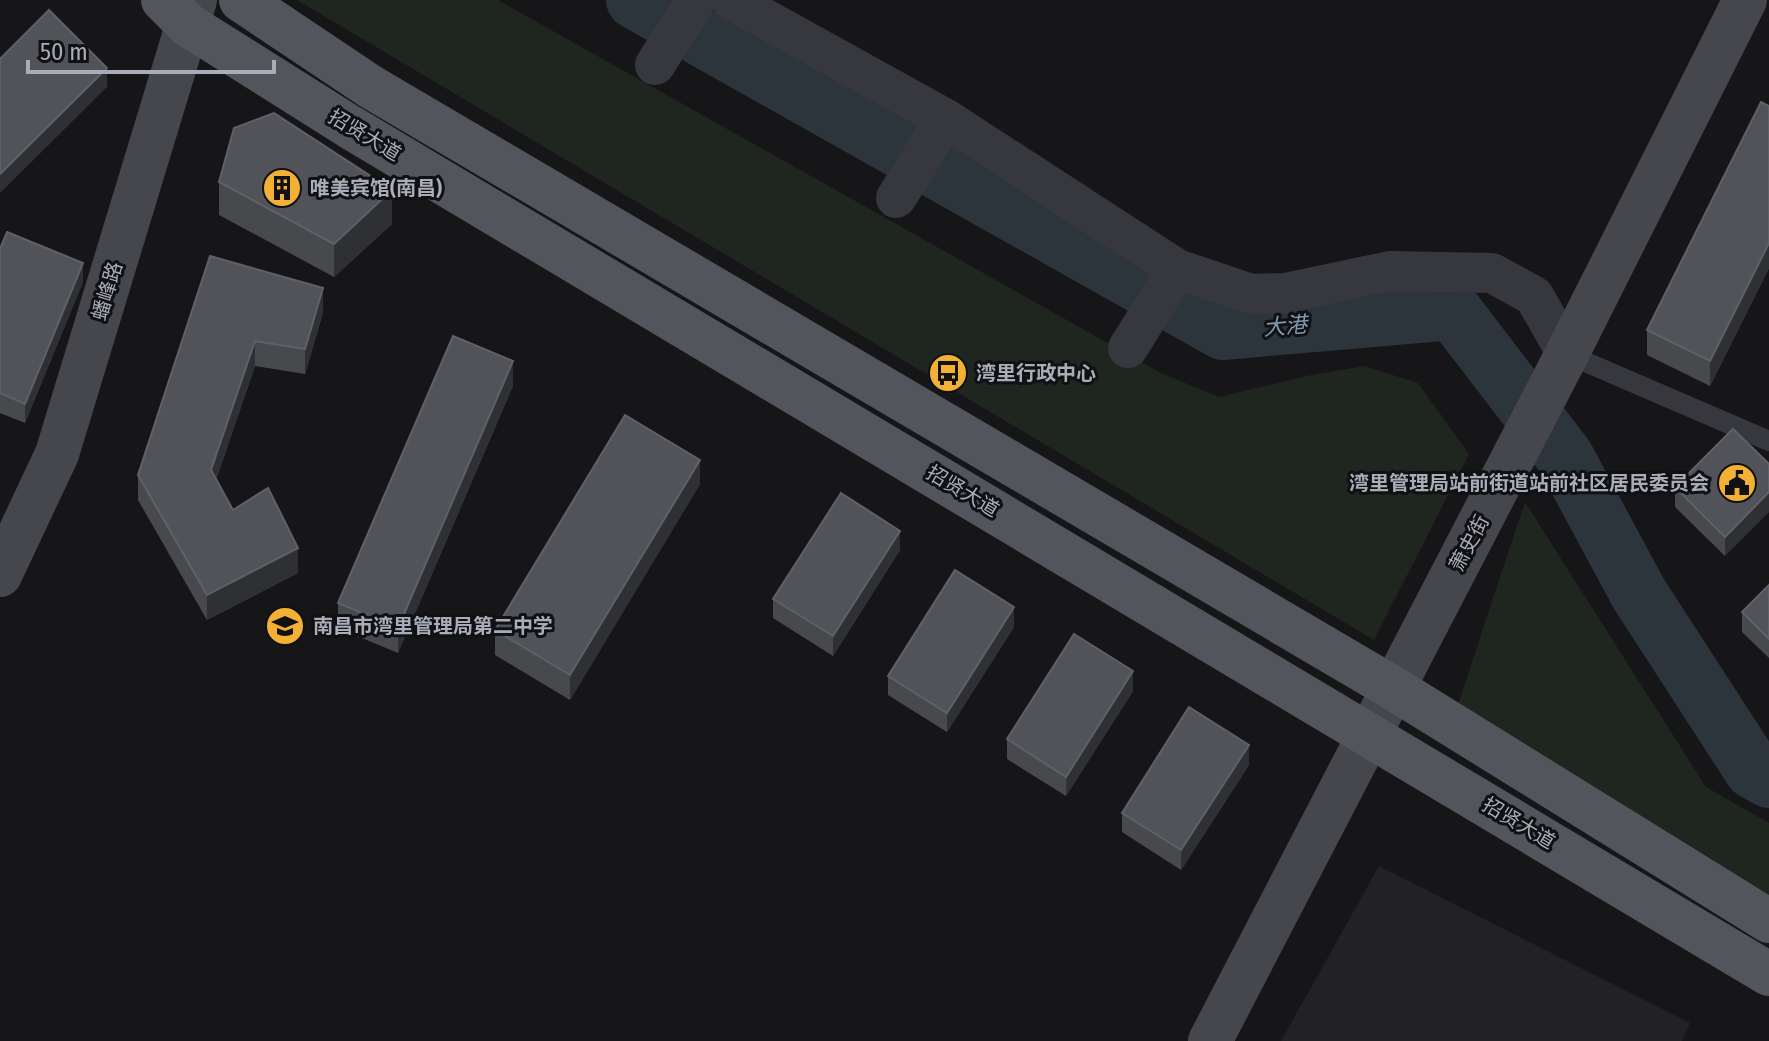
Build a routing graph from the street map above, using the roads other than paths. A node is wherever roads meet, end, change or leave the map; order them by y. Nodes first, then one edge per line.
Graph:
1 (241, 0) edge
2 (696, 0) edge
3 (731, 0) edge
4 (1745, 0) edge
5 (182, 8) edge
6 (655, 65) dead end
7 (946, 119) junction
8 (896, 198) dead end
9 (1177, 269) junction
10 (1128, 348) dead end
11 (1567, 356) junction
12 (1769, 441) edge
13 (0, 575) edge
14 (1393, 688) junction
15 (1371, 734) junction
16 (1769, 921) edge
17 (1769, 974) edge
18 (1210, 1041) edge

1 - 14 main road
2 - 6 street
3 - 7 street
4 - 11 street, 萧史街
5 - 13 street, 蟠峰路
5 - 15 main road, 招贤大道
7 - 8 street
7 - 9 street
9 - 10 street
9 - 11 street
11 - 12 lane
11 - 14 street, 萧史街
14 - 15 street, 萧史街
14 - 16 main road
15 - 17 main road, 招贤大道
15 - 18 street, 萧史街

